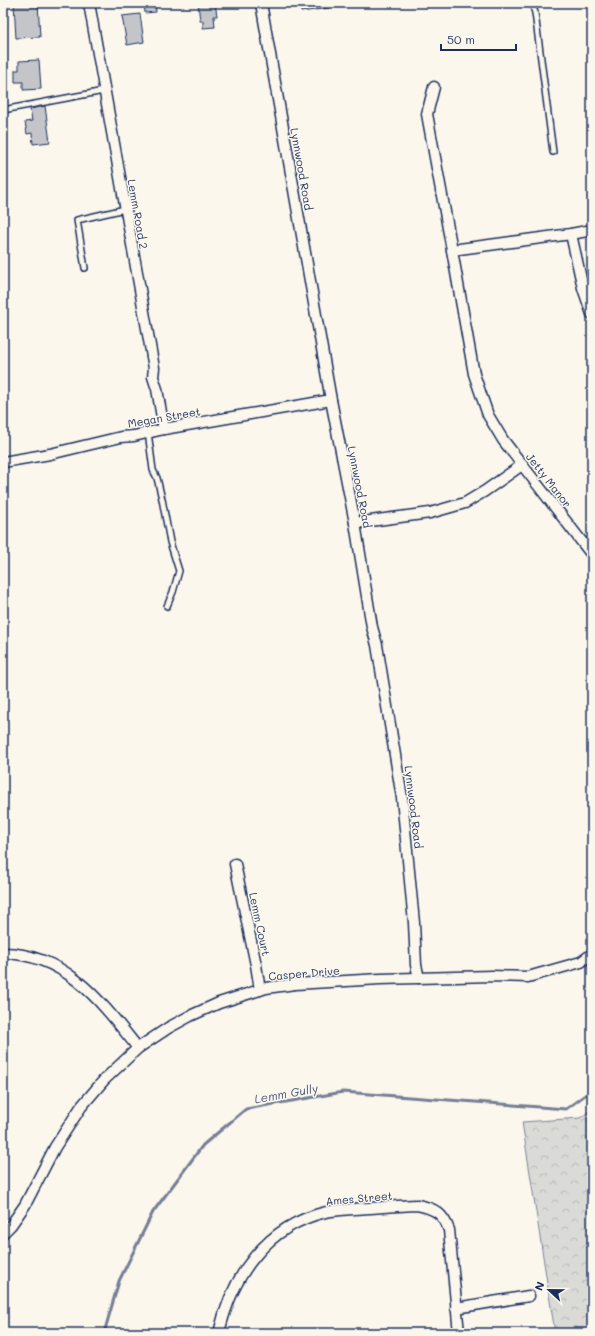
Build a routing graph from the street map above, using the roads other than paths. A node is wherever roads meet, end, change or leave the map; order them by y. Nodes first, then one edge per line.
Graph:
1 (89, 3) edge
2 (261, 3) edge
3 (532, 3) edge
4 (434, 87) dead end
5 (104, 90) junction
6 (3, 110) edge
7 (554, 152) dead end
8 (125, 209) junction
9 (592, 230) edge
10 (570, 234) junction
11 (452, 250) junction
12 (85, 268) dead end
13 (592, 314) edge
14 (331, 400) junction
15 (164, 429) junction
16 (148, 432) junction
17 (3, 462) edge
18 (522, 465) junction
19 (355, 523) junction
20 (592, 555) edge
21 (167, 606) dead end
22 (235, 864) dead end
23 (3, 953) edge
24 (592, 954) edge
25 (419, 978) junction
26 (260, 990) junction
27 (138, 1048) junction
28 (3, 1233) edge
29 (529, 1296) dead end
30 (456, 1308) junction
31 (220, 1333) edge
32 (459, 1333) edge

1 - 5 street, Lemm Road 2
2 - 14 street, Lynnwood Road
3 - 7 lane
4 - 11 street, Jetty Manor
5 - 6 lane
5 - 8 street, Lemm Road 2
8 - 12 lane
8 - 15 street, Lemm Road 2
9 - 10 street
10 - 11 street
10 - 13 street
11 - 18 street, Jetty Manor
14 - 15 street, Megan Street
14 - 19 street, Lynnwood Road
15 - 16 street, Megan Street
16 - 17 street, Megan Street
16 - 21 lane
18 - 19 street
18 - 20 street, Jetty Manor
19 - 25 street, Lynnwood Road
22 - 26 street, Lemm Court
23 - 27 street
24 - 25 street, Casper Drive
25 - 26 street, Casper Drive
26 - 27 street, Casper Drive
27 - 28 street, Casper Drive
29 - 30 street
30 - 31 street, Ames Street
30 - 32 street, Ames Street

